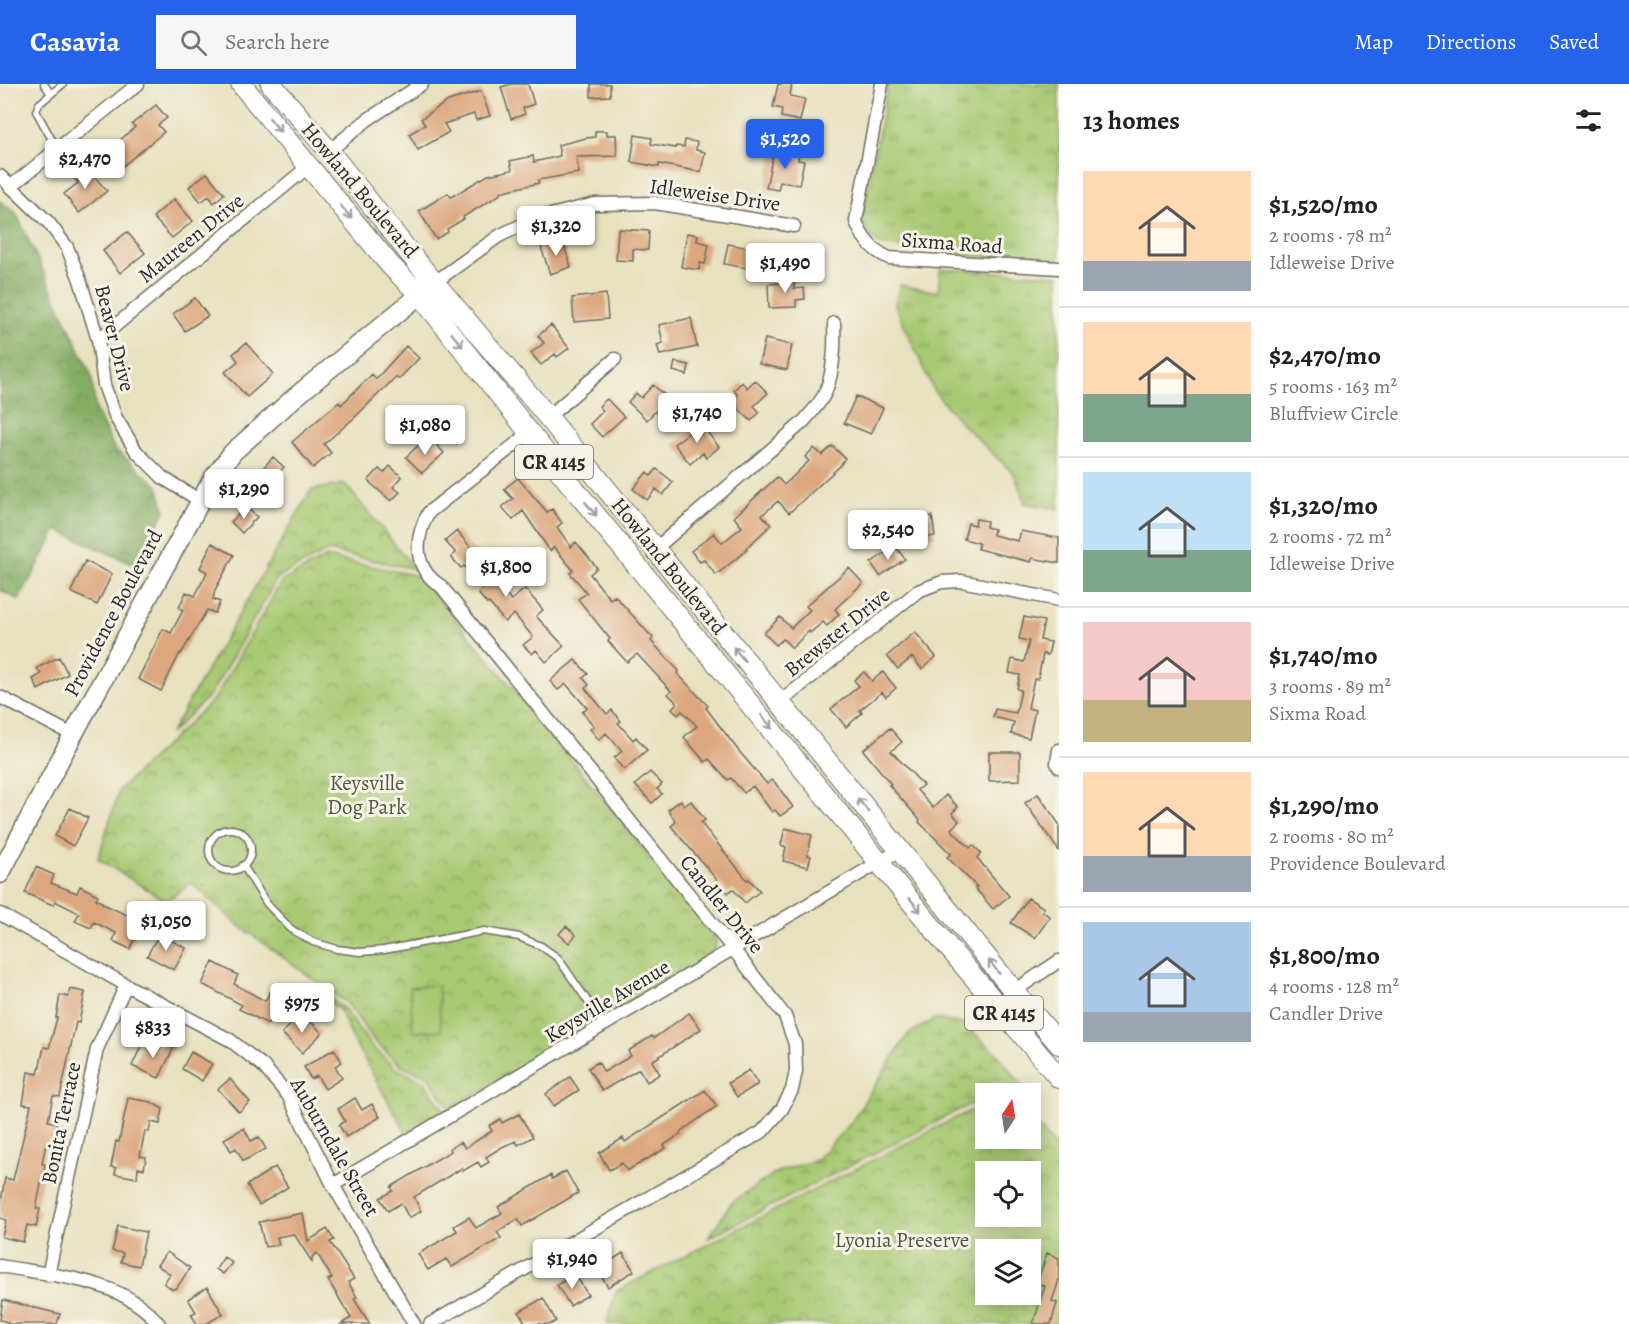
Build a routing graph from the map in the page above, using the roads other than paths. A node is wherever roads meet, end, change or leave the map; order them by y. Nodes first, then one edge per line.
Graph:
1 (44, 84) edge
2 (63, 84) edge
3 (138, 84) edge
4 (241, 84) edge
5 (271, 84) edge
6 (423, 84) edge
7 (882, 84) edge
8 (51, 94) junction
9 (57, 149) junction
10 (329, 151) junction
11 (309, 166) junction
12 (0, 176) edge
13 (10, 187) junction
14 (794, 226) dead end
15 (1059, 268) edge
16 (427, 288) junction
17 (834, 323) dead end
18 (98, 340) junction
19 (615, 359) dead end
20 (548, 417) junction
21 (531, 432) junction
22 (200, 500) junction
23 (655, 549) junction
24 (1059, 600) edge
25 (0, 697) edge
26 (779, 703) junction
27 (73, 735) junction
28 (1059, 750) edge
29 (1059, 767) edge
30 (900, 850) junction
31 (881, 862) junction
32 (243, 866) junction
33 (0, 874) edge
34 (0, 914) edge
35 (733, 949) junction
36 (1059, 961) edge
37 (126, 985) junction
38 (1014, 991) junction
39 (605, 1025) junction
40 (1059, 1044) edge
41 (1059, 1078) edge
42 (333, 1185) junction
43 (0, 1266) edge
44 (48, 1275) junction
45 (159, 1324) edge
46 (414, 1324) edge
47 (430, 1324) edge

1 - 8 lane
2 - 8 lane
3 - 9 street
4 -> 11 main road, Howland Boulevard / CR 4145
5 - 10 main road, Howland Boulevard / CR 4145
6 - 10 street
7 - 15 street, Sixma Road
8 - 9 lane
9 - 13 street
10 - 16 main road, Howland Boulevard / CR 4145
11 -> 16 main road, Howland Boulevard / CR 4145
11 - 18 street, Maureen Drive
12 - 13 street, Beaver Drive
13 - 18 street, Beaver Drive
14 - 16 street, Idleweise Drive
16 - 20 main road, Howland Boulevard / CR 4145
16 -> 21 main road, Howland Boulevard / CR 4145
16 - 22 main road, Providence Boulevard
17 - 23 street
18 - 22 street, Beaver Drive
19 - 20 street
20 - 23 main road, Howland Boulevard / CR 4145
21 -> 31 main road, Howland Boulevard / CR 4145
21 - 35 street, Candler Drive
22 - 27 main road, Providence Boulevard
26 -> 23 main road, Howland Boulevard / CR 4145
24 - 26 street, Brewster Drive
25 - 27 street
30 -> 26 main road, Howland Boulevard / CR 4145
27 - 33 main road, Providence Boulevard
28 - 29 street
30 - 31 street, Keysville Avenue
38 -> 30 main road, Howland Boulevard / CR 4145
31 - 35 street, Keysville Avenue
31 -> 41 main road, Howland Boulevard / CR 4145
32 - 32 lane
32 - 39 lane
34 - 37 street, Auburndale Street
35 - 39 street, Keysville Avenue
35 - 47 street, Candler Drive
36 - 38 street
37 - 42 street, Auburndale Street
37 - 44 street, Bonita Terrace
38 - 40 main road, Howland Boulevard / CR 4145
39 - 42 street, Keysville Avenue
42 - 46 street, Auburndale Street
43 - 44 street
44 - 45 street

